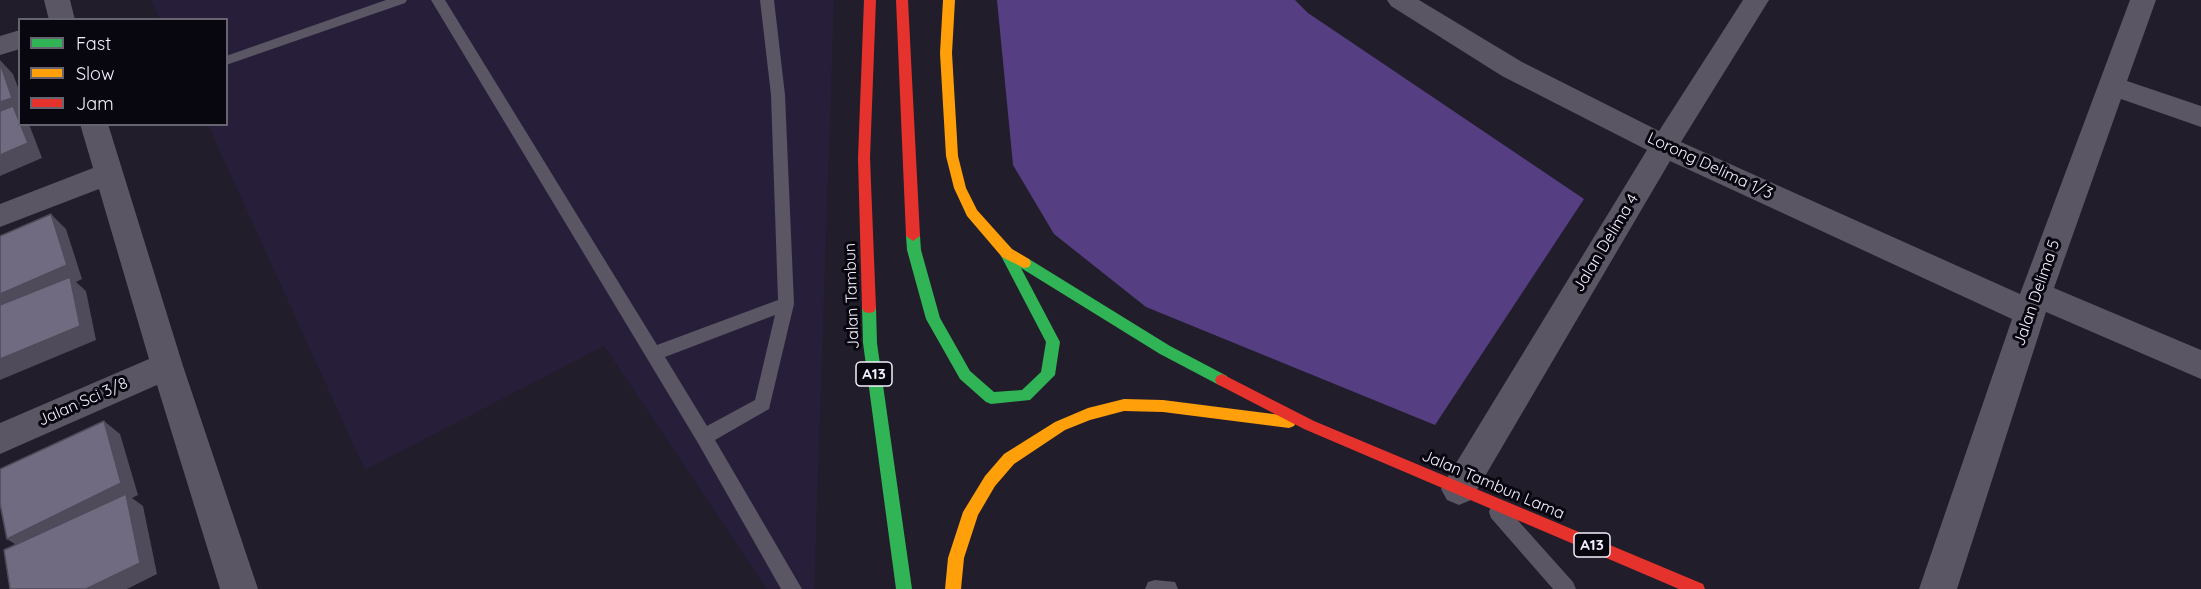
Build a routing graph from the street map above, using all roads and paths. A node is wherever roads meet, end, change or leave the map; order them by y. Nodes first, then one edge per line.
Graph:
1 (57, 0) edge
2 (400, 0) edge
3 (438, 0) edge
4 (767, 0) edge
5 (870, 0) edge
6 (902, 0) edge
7 (949, 0) edge
8 (1400, 0) edge
9 (1756, 0) edge
10 (2143, 0) edge
11 (62, 18) edge
12 (18, 40) edge
13 (0, 46) edge
14 (228, 61) edge
15 (2111, 85) junction
16 (2201, 117) edge
17 (95, 126) edge
18 (1664, 146) junction
19 (109, 173) junction
20 (0, 216) edge
21 (1006, 253) junction
22 (2033, 303) junction
23 (786, 304) junction
24 (654, 354) junction
25 (2201, 365) edge
26 (167, 366) junction
27 (1309, 425) junction
28 (704, 437) junction
29 (0, 439) edge
30 (1473, 495) junction
31 (232, 587) edge
32 (792, 589) edge
33 (904, 589) edge
34 (953, 589) edge
35 (1155, 589) edge
36 (1168, 589) edge
37 (1566, 589) edge
38 (1697, 589) edge
39 (1938, 589) edge

1 - 11 street
2 - 14 lane
3 - 24 lane
4 - 23 lane
5 - 33 main road, Jalan Tambun / A13
6 - 21 main road
7 - 21 main road
8 - 18 street, Lorong Delima 1/3
9 - 18 street, Jalan Delima 4
10 - 15 street, Jalan Delima 5
12 - 13 street
15 - 16 street
15 - 22 street, Jalan Delima 5
17 - 19 street
18 - 22 street, Lorong Delima 1/3
18 - 30 street, Jalan Delima 4
19 - 20 street
19 - 26 street
21 - 27 main road
22 - 25 street, Lorong Delima 1/3
22 - 39 street, Jalan Delima 5
23 - 24 lane
23 - 28 lane
24 - 28 lane
26 - 29 street, Jalan Sci 3/8
26 - 31 street
27 - 30 main road, Jalan Tambun Lama / A13
27 - 34 main road
28 - 32 lane
30 - 37 lane
30 - 38 main road, Jalan Tambun Lama / A13
35 - 36 lane

